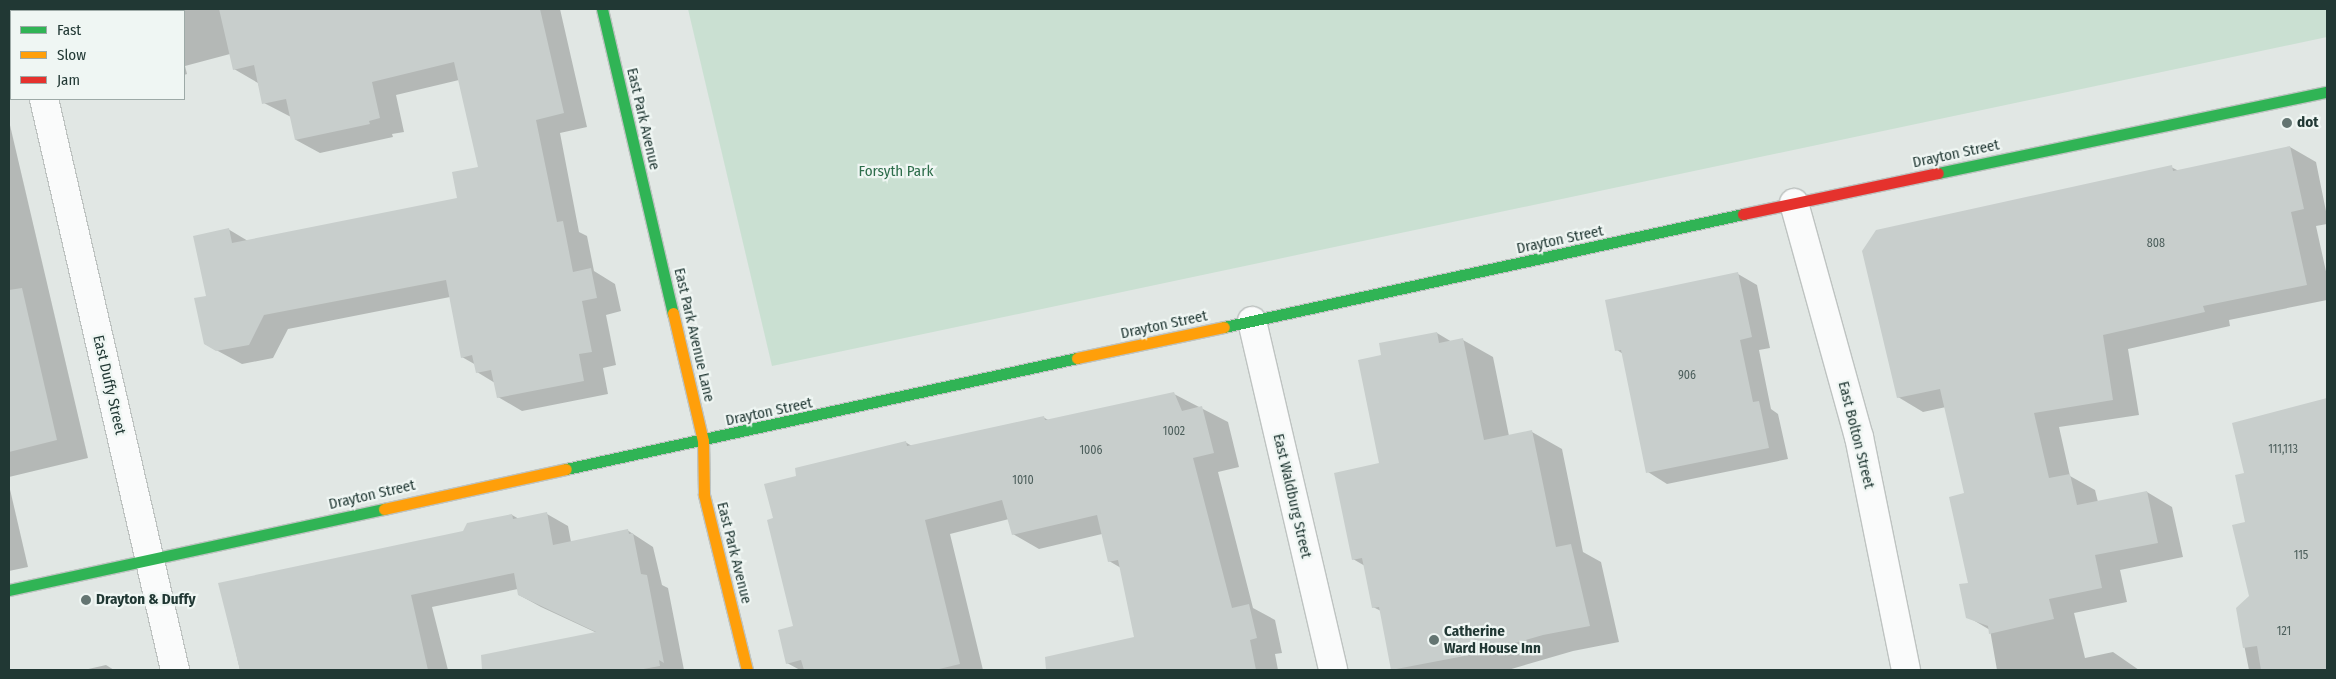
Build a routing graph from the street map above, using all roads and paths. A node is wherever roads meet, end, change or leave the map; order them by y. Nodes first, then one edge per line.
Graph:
1 (602, 9) edge
2 (2327, 92) edge
3 (44, 100) edge
4 (1794, 204) junction
5 (655, 236) joint
6 (1252, 321) junction
7 (703, 441) junction
8 (149, 561) junction
9 (9, 590) edge
10 (175, 670) edge
11 (748, 670) edge
12 (1333, 670) edge
13 (1906, 670) edge

1 - 5 main road, East Park Avenue
2 - 4 main road, Drayton Street
3 - 8 street, East Duffy Street
4 - 6 main road, Drayton Street
4 - 13 street, East Bolton Street
5 - 7 main road, East Park Avenue Lane
6 - 7 main road, Drayton Street
6 - 12 street, East Waldburg Street
7 - 8 main road, Drayton Street
7 - 11 main road, East Park Avenue
8 - 9 main road, Drayton Street
8 - 10 street, East Duffy Street

